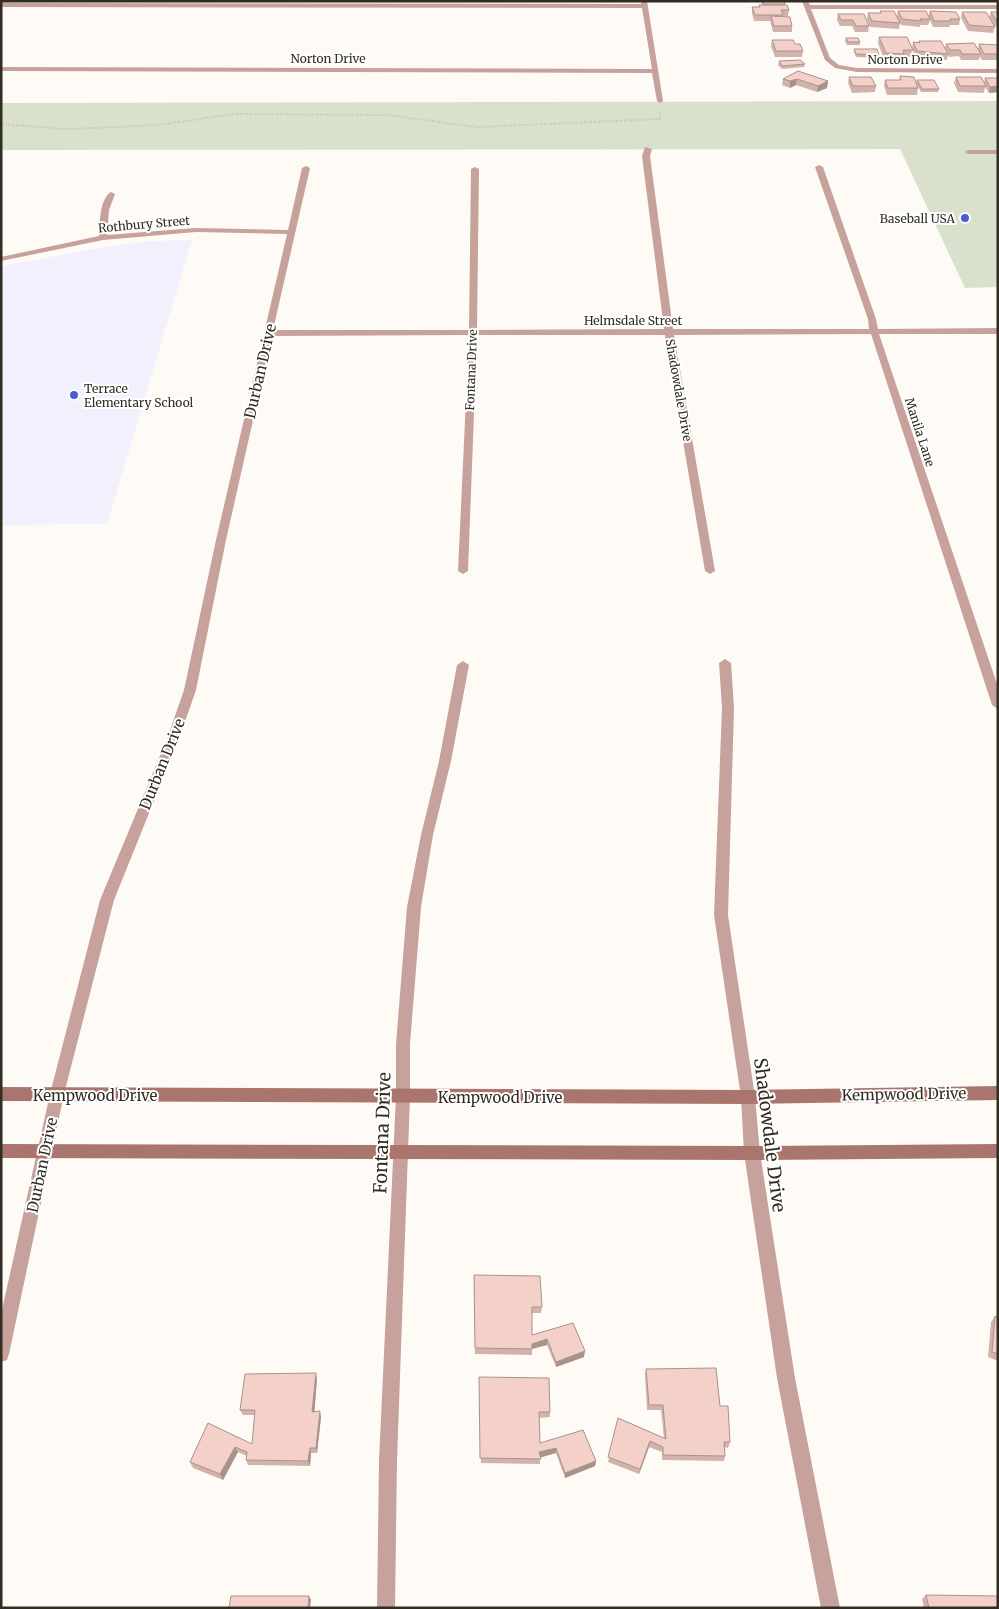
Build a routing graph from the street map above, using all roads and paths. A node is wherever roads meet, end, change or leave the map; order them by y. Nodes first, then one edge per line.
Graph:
1 (644, 4) edge
2 (806, 4) edge
3 (1, 5) edge
4 (998, 7) edge
5 (1, 69) edge
6 (655, 71) junction
7 (998, 71) edge
8 (660, 101) joint
9 (1, 124) edge
10 (648, 149) dead end
11 (968, 152) dead end
12 (998, 152) edge
13 (819, 167) dead end
14 (306, 168) dead end
15 (475, 169) dead end
16 (111, 194) dead end
17 (290, 232) junction
18 (103, 238) junction
19 (1, 258) edge
20 (874, 331) junction
21 (998, 331) edge
22 (269, 333) junction
23 (473, 333) junction
24 (669, 333) junction
25 (463, 571) dead end
26 (710, 571) dead end
27 (725, 663) dead end
28 (463, 666) dead end
29 (998, 705) edge
30 (998, 1093) edge
31 (1, 1094) edge
32 (57, 1094) junction
33 (403, 1096) junction
34 (748, 1097) junction
35 (1, 1151) edge
36 (45, 1151) junction
37 (400, 1151) junction
38 (998, 1152) edge
39 (752, 1153) junction
40 (1, 1354) edge
41 (386, 1608) edge
42 (831, 1608) edge

1 - 3 street
1 - 6 street
2 - 4 street
2 - 7 street, Norton Drive
5 - 6 street, Norton Drive
6 - 8 street
8 - 9 path
10 - 24 street, Shadowdale Drive
11 - 12 lane
13 - 20 street, Manila Lane
14 - 17 street, Durban Drive
15 - 23 street, Fontana Drive
16 - 18 street
17 - 18 street, Rothbury Street
17 - 22 street, Durban Drive
18 - 19 street, Rothbury Street
20 - 21 street, Helmsdale Street
20 - 24 street, Helmsdale Street
20 - 29 street, Manila Lane
22 - 23 street, Helmsdale Street
22 - 32 street, Durban Drive
23 - 24 street, Helmsdale Street
23 - 25 street, Fontana Drive
24 - 26 street, Shadowdale Drive
27 - 34 street, Shadowdale Drive
28 - 33 street, Fontana Drive
30 - 34 main road, Kempwood Drive
31 - 32 main road, Kempwood Drive
32 - 33 main road, Kempwood Drive
32 - 36 street, Durban Drive
33 - 34 main road, Kempwood Drive
33 - 37 street, Fontana Drive
34 - 39 street, Shadowdale Drive
35 - 36 main road
36 - 37 main road
36 - 40 street, Durban Drive
37 - 39 main road
37 - 41 street, Fontana Drive
38 - 39 main road
39 - 42 street, Shadowdale Drive

